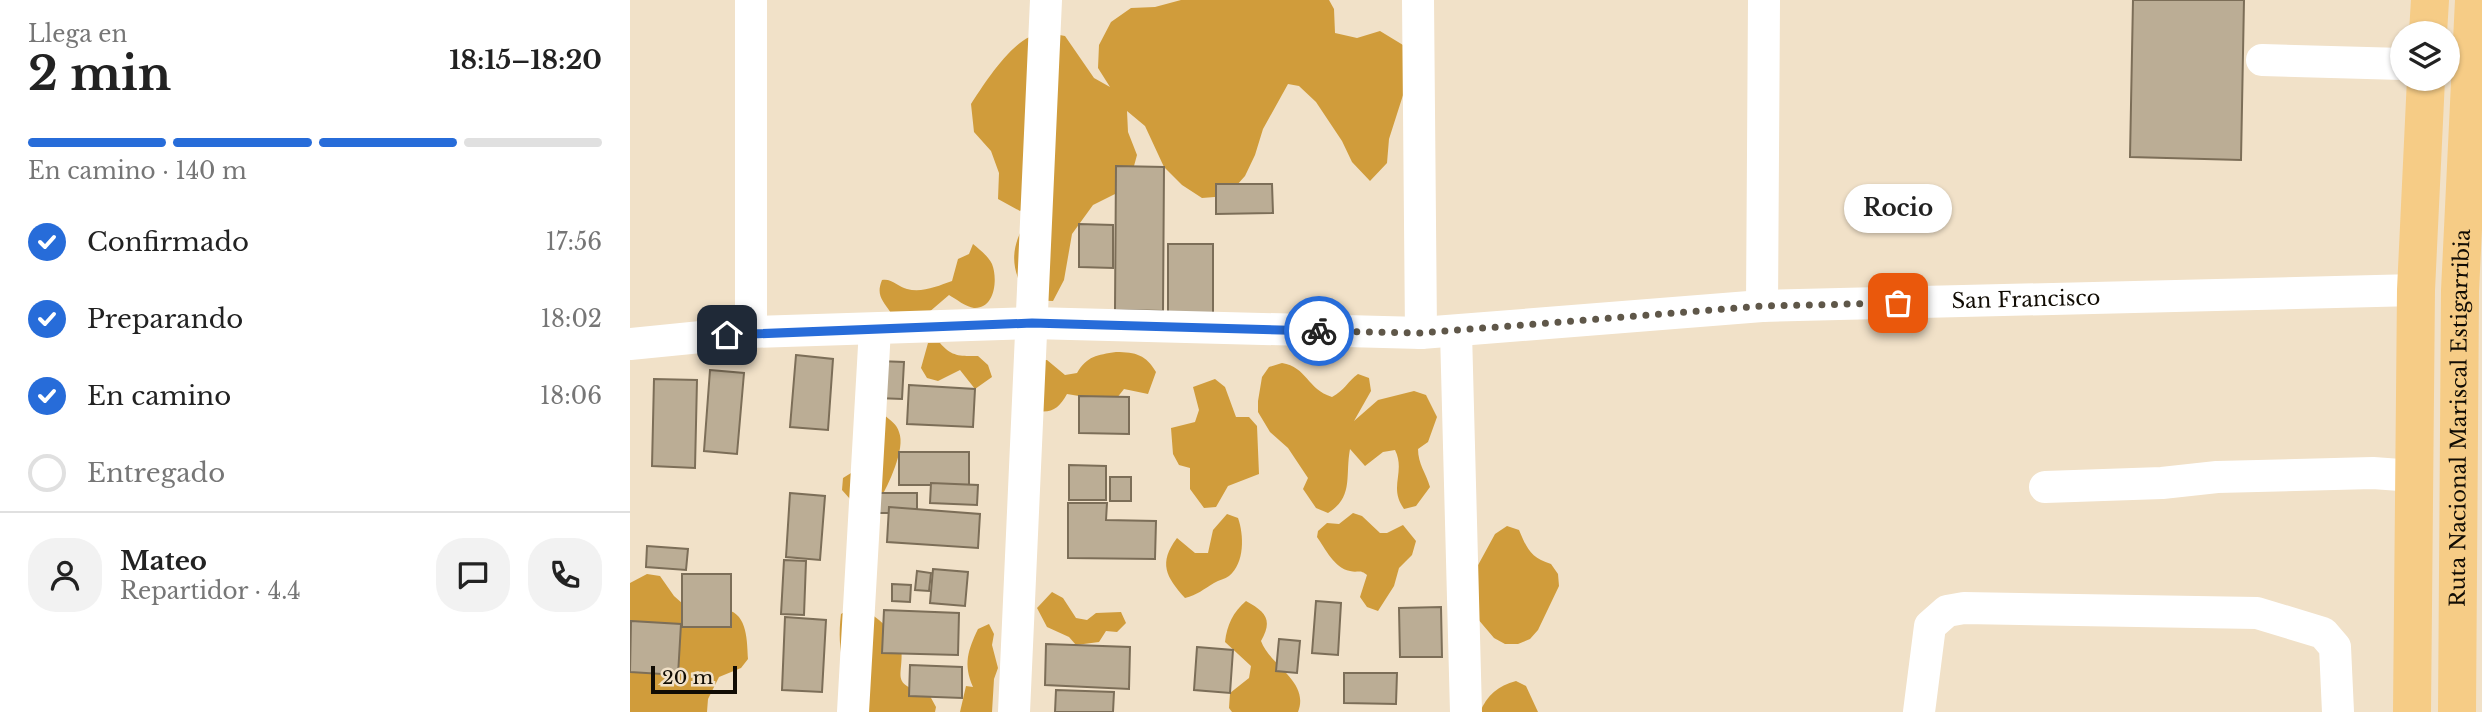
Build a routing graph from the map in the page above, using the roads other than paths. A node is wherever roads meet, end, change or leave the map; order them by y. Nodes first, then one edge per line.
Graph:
1 (751, 0) edge
2 (1046, 0) edge
3 (1418, 0) edge
4 (1763, 0) edge
5 (2430, 0) edge
6 (2474, 0) edge
7 (2429, 21) edge
8 (2262, 60) dead end
9 (2390, 64) edge
10 (2425, 91) edge
11 (2475, 100) edge
12 (2416, 290) junction
13 (1762, 306) junction
14 (1032, 323) junction
15 (874, 329) junction
16 (751, 332) junction
17 (1456, 332) junction
18 (1421, 333) junction
19 (630, 344) edge
20 (2414, 476) junction
21 (2045, 486) dead end
22 (853, 712) edge
23 (1014, 712) edge
24 (1466, 712) edge
25 (1919, 712) edge
26 (2338, 712) edge
27 (2412, 712) edge
28 (2457, 712) edge

1 - 16 street
2 - 14 street
3 - 18 street
4 - 13 street
5 - 7 highway
6 - 11 highway, Ruta Nacional Mariscal Estigarribia
8 - 9 street
10 - 12 highway
11 - 28 highway, Ruta Nacional Mariscal Estigarribia
12 - 13 street, San Francisco
12 - 20 highway
13 - 17 street, San Francisco
14 - 15 street, San Francisco
14 - 18 street, San Francisco
14 - 23 street
15 - 16 street, San Francisco
15 - 22 street
16 - 19 street, San Francisco
17 - 18 street, San Francisco
17 - 24 street
20 - 21 street
20 - 27 highway
25 - 26 street

